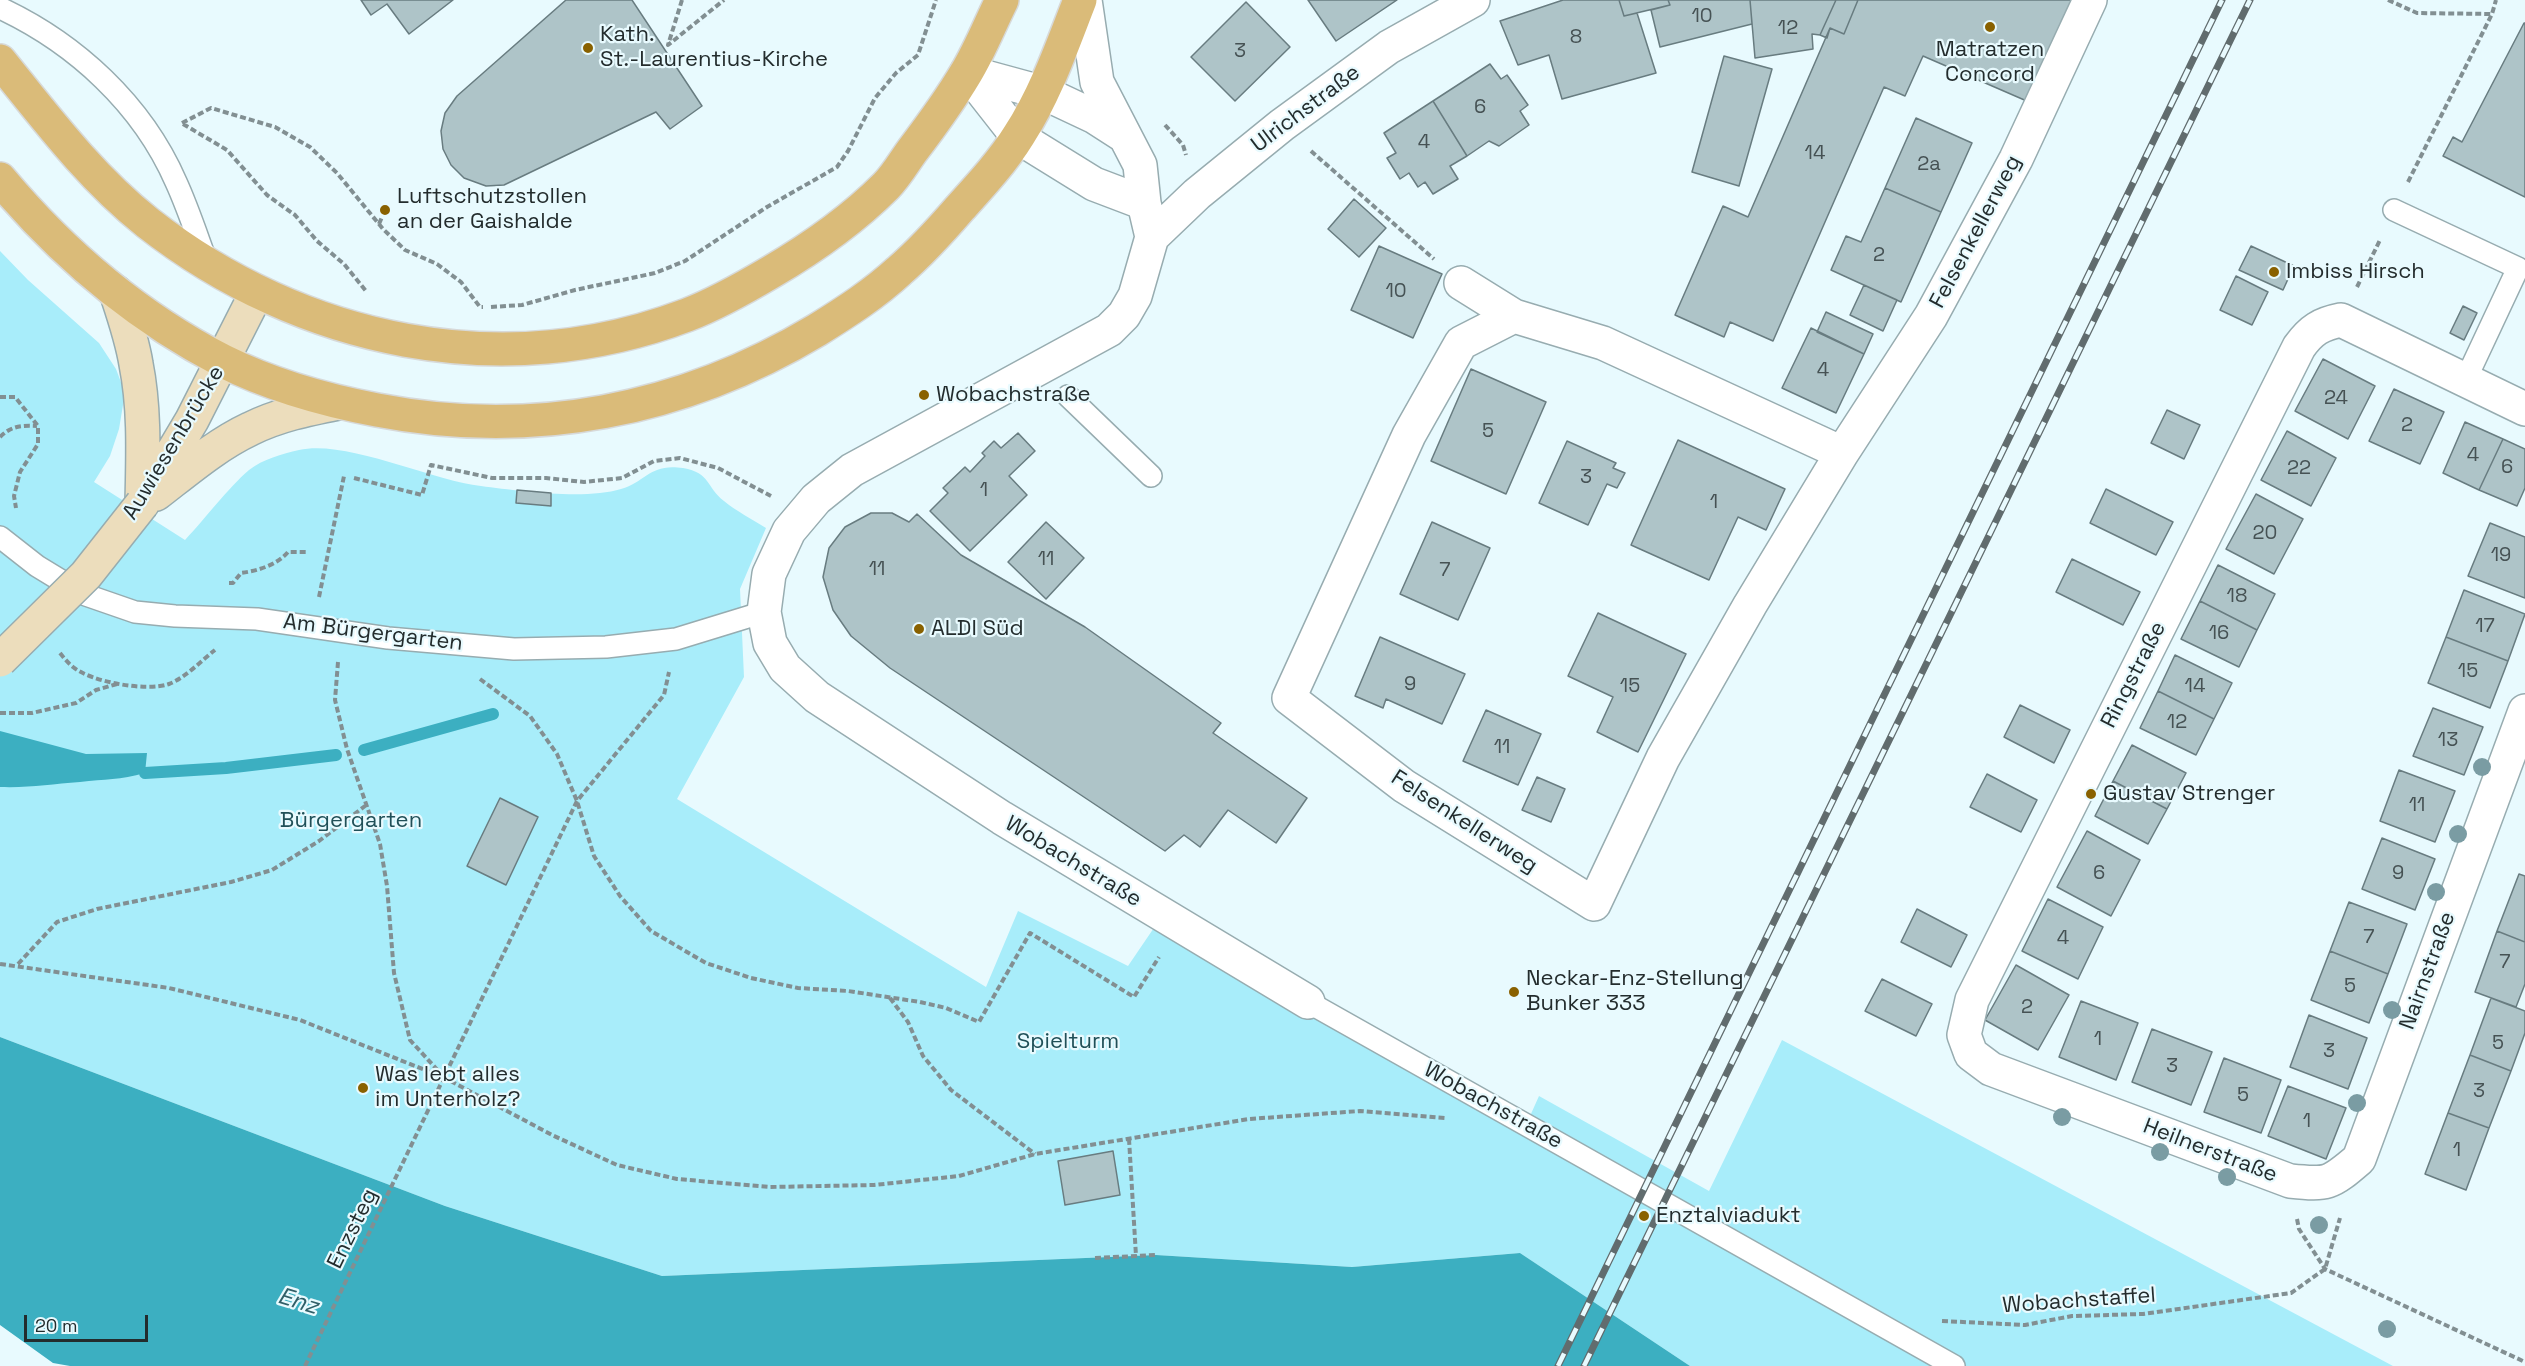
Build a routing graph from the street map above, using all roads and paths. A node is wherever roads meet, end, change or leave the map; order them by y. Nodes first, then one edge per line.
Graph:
1 (682, 0) edge
2 (724, 0) edge
3 (936, 0) edge
4 (1002, 0) edge
5 (1080, 0) edge
6 (1085, 0) edge
7 (1473, 0) edge
8 (2090, 0) edge
9 (2388, 0) edge
10 (2496, 0) edge
11 (0, 8) edge
12 (2492, 14) junction
13 (0, 61) edge
14 (967, 72) junction
15 (1044, 93) junction
16 (174, 118) dead end
17 (182, 123) junction
18 (1282, 124) junction
19 (1124, 136) junction
20 (1018, 137) junction
21 (0, 179) edge
22 (1144, 202) junction
23 (385, 210) dead end
24 (2394, 210) junction
25 (379, 225) junction
26 (1152, 237) junction
27 (207, 264) junction
28 (1461, 283) joint
29 (116, 292) junction
30 (257, 292) junction
31 (367, 292) dead end
32 (1514, 316) junction
33 (2342, 320) junction
34 (223, 361) junction
35 (2465, 381) junction
36 (1068, 396) dead end
37 (0, 398) edge
38 (338, 403) junction
39 (2525, 409) edge
40 (39, 426) junction
41 (0, 437) edge
42 (1842, 453) junction
43 (344, 476) dead end
44 (1150, 476) dead end
45 (354, 478) dead end
46 (142, 504) junction
47 (801, 517) junction
48 (0, 537) edge
49 (308, 552) dead end
50 (225, 584) dead end
51 (764, 612) junction
52 (257, 619) junction
53 (312, 627) junction
54 (340, 633) junction
55 (676, 639) junction
56 (435, 642) junction
57 (58, 651) dead end
58 (0, 660) edge
59 (117, 683) junction
60 (2525, 711) edge
61 (0, 713) edge
62 (577, 801) junction
63 (365, 806) junction
64 (1178, 925) junction
65 (0, 964) edge
66 (17, 965) junction
67 (890, 998) junction
68 (1308, 1002) joint
69 (1971, 1054) joint
70 (445, 1078) junction
71 (1455, 1119) dead end
72 (1128, 1139) junction
73 (1035, 1154) junction
74 (2359, 1159) junction
75 (2290, 1181) junction
76 (1156, 1255) dead end
77 (1136, 1256) junction
78 (1095, 1258) dead end
79 (2325, 1269) junction
80 (1941, 1321) dead end
81 (2525, 1362) edge
82 (305, 1366) edge
83 (1954, 1366) edge

1 - 2 path
3 - 25 path
4 - 14 main road
5 - 15 main road
6 - 19 street, Wobachstraße
7 - 18 street, Ulrichstraße
8 - 42 street, Felsenkellerweg
9 - 12 path
10 - 12 path
11 - 27 lane
12 - 24 path
13 - 27 main road
14 - 15 street, Wobachstraße
14 - 20 street
14 - 30 main road
15 - 19 street, Wobachstraße
15 - 20 main road
16 - 17 path
17 - 25 path
17 - 31 path
18 - 26 street, Ulrichstraße
18 - 28 path
19 - 22 street, Wobachstraße
20 - 22 street
20 - 38 main road
21 - 29 main road
22 - 26 street, Wobachstraße
23 - 25 path
24 - 33 path
24 - 35 lane
26 - 47 street, Wobachstraße
27 - 30 main road
28 - 32 street
29 - 34 main road
29 - 46 main road
30 - 34 main road, Auwiesenbrücke
32 - 42 street
32 - 42 street, Felsenkellerweg
33 - 35 street
33 - 69 street, Ringstraße
34 - 38 main road
34 - 46 main road, Auwiesenbrücke
35 - 39 street
36 - 44 lane
37 - 40 path
38 - 46 main road
40 - 41 path
40 - 48 path
43 - 53 path
45 - 47 path
46 - 58 main road, Auwiesenbrücke, bridge
47 - 51 street, Wobachstraße
48 - 52 lane, Am Bürgergarten
49 - 50 path
51 - 55 lane, Am Bürgergarten
51 - 64 street, Wobachstraße
52 - 53 lane, Am Bürgergarten
52 - 59 path
53 - 54 lane, Am Bürgergarten
54 - 56 lane, Am Bürgergarten
54 - 63 path
55 - 56 lane, Am Bürgergarten
55 - 62 path, Enzsteg
56 - 62 path
57 - 59 path
59 - 61 path
60 - 74 street, Nairnstraße
62 - 67 path
62 - 70 path, Enzsteg
63 - 66 path
63 - 70 path
64 - 67 path
64 - 68 street, Wobachstraße
65 - 66 path
66 - 70 path
67 - 73 path
68 - 83 lane, Wobachstraße
69 - 75 street, Heilnerstraße
70 - 73 path
70 - 82 path, Enzsteg
71 - 72 path
72 - 73 path
72 - 77 path
74 - 75 street
74 - 79 path
75 - 79 path, Heilnerstraße
76 - 77 path
77 - 78 path
79 - 80 path, Wobachstaffel
79 - 81 path

